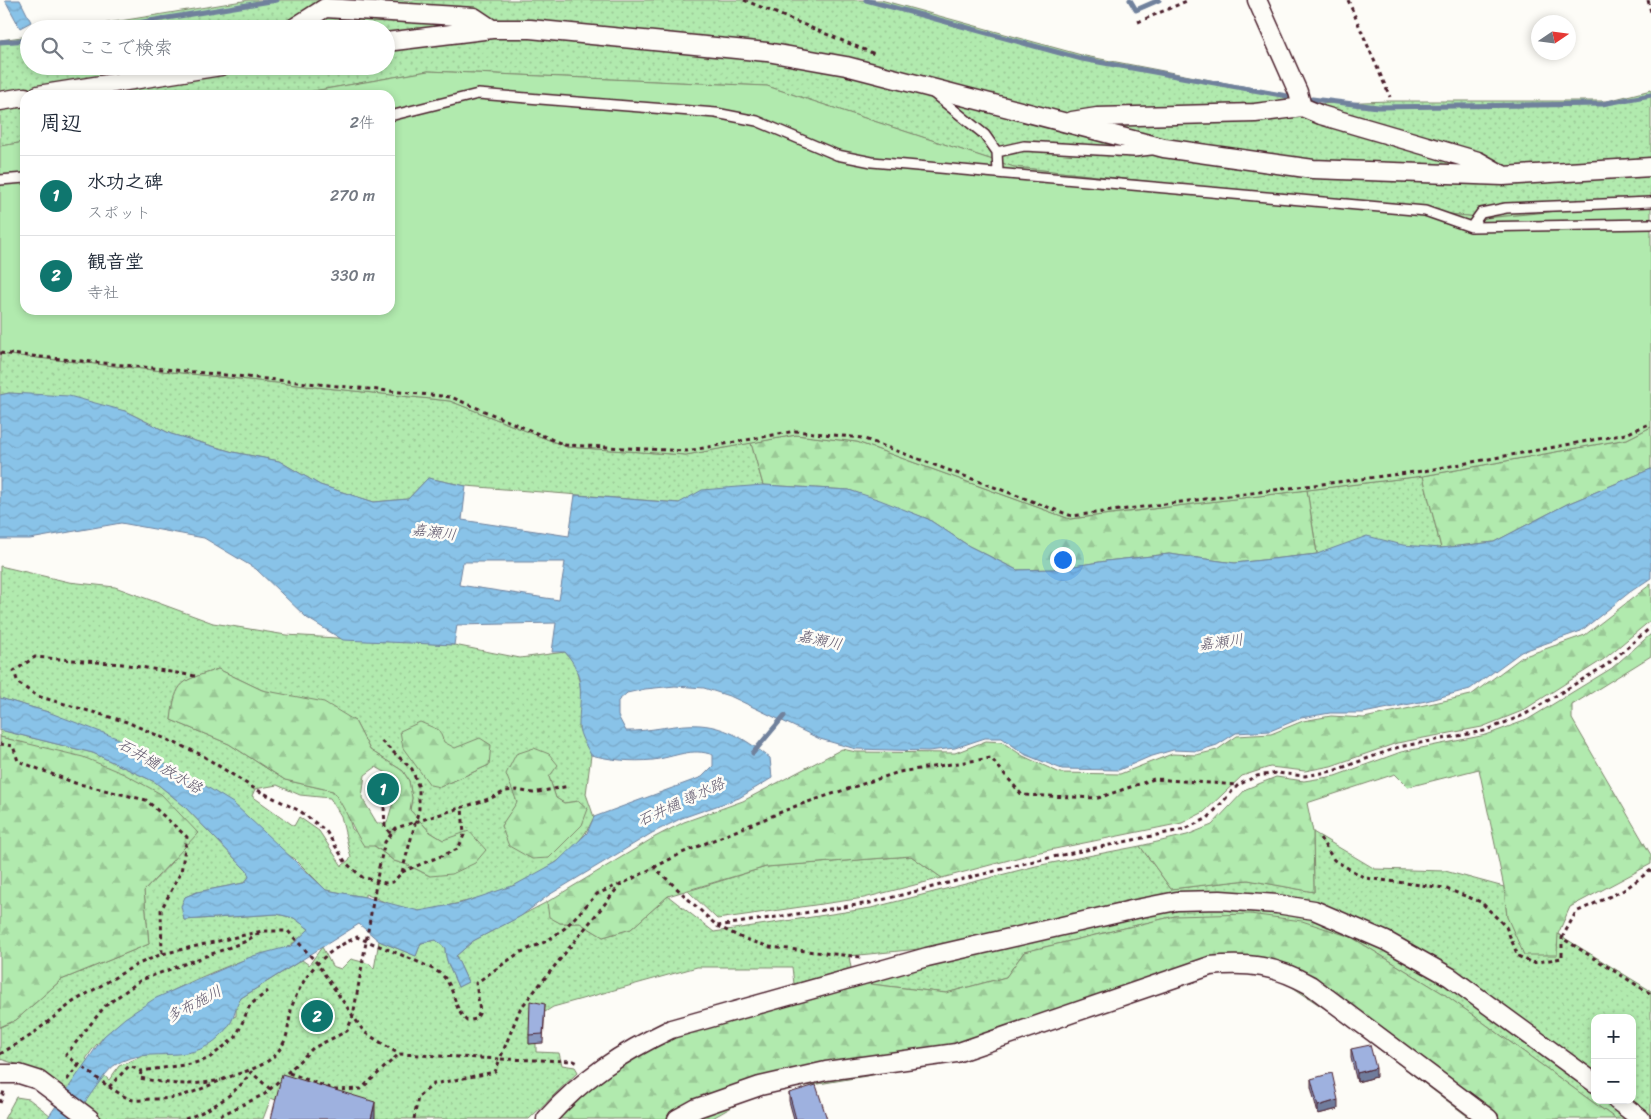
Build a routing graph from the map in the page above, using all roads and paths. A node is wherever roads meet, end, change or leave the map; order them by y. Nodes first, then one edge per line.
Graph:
1 (744, 0) edge
2 (1189, 0) edge
3 (1257, 0) edge
4 (1348, 0) edge
5 (1648, 0) edge
6 (325, 4) edge
7 (1651, 12) edge
8 (304, 20) edge
9 (1138, 22) dead end
10 (492, 29) junction
11 (395, 41) edge
12 (886, 58) dead end
13 (164, 75) edge
14 (925, 87) junction
15 (70, 90) edge
16 (1390, 97) dead end
17 (20, 98) edge
18 (0, 101) edge
19 (1302, 107) junction
20 (395, 115) edge
21 (1061, 122) junction
22 (1164, 148) junction
23 (998, 152) junction
24 (1651, 160) edge
25 (1651, 167) edge
26 (1632, 169) junction
27 (998, 172) junction
28 (1503, 176) junction
29 (20, 178) edge
30 (0, 180) edge
31 (1651, 202) edge
32 (1651, 224) edge
33 (1471, 226) junction
34 (0, 353) edge
35 (1651, 423) edge
36 (1651, 627) edge
37 (195, 676) dead end
38 (381, 741) dead end
39 (0, 744) edge
40 (1238, 785) junction
41 (569, 786) dead end
42 (384, 806) dead end
43 (462, 807) junction
44 (416, 822) junction
45 (391, 834) junction
46 (1320, 838) dead end
47 (653, 866) junction
48 (1651, 870) edge
49 (402, 872) junction
50 (620, 884) junction
51 (716, 926) junction
52 (262, 931) junction
53 (1562, 938) junction
54 (162, 954) junction
55 (316, 962) junction
56 (888, 968) junction
57 (268, 991) dead end
58 (1651, 994) edge
59 (353, 1016) junction
60 (0, 1054) edge
61 (399, 1054) junction
62 (500, 1059) junction
63 (140, 1071) junction
64 (251, 1072) junction
65 (594, 1072) junction
66 (0, 1074) edge
67 (289, 1074) junction
68 (224, 1079) junction
69 (1591, 1081) edge
70 (109, 1087) junction
71 (270, 1089) junction
72 (1621, 1104) edge
73 (90, 1119) edge
74 (185, 1119) edge
75 (213, 1119) edge
76 (414, 1119) edge
77 (546, 1119) edge
78 (677, 1119) edge
79 (1490, 1119) edge
80 (1641, 1119) edge

1 - 12 path
2 - 9 path
3 - 19 street
4 - 16 path
5 - 7 path
6 - 8 street
6 - 10 street
10 - 11 street
10 - 14 street
13 - 15 street
14 - 21 street
14 - 23 lane
17 - 18 street
19 - 21 street
19 - 28 street
20 - 27 lane
21 - 22 street
22 - 23 lane
22 - 28 street
23 - 27 lane
24 - 26 street
25 - 26 street
26 - 28 street
27 - 33 lane
29 - 30 lane
31 - 33 lane
32 - 33 lane
34 - 35 path
36 - 40 path
37 - 49 path
38 - 44 path
39 - 54 path
40 - 47 path
40 - 51 path
41 - 43 path
42 - 45 path
43 - 44 path
43 - 49 path
44 - 45 path
44 - 49 path
45 - 59 path, bridge
46 - 53 path
47 - 50 path
47 - 51 path
48 - 53 path
50 - 55 path
50 - 62 path
51 - 56 path
52 - 54 path
52 - 55 path
52 - 70 path
53 - 58 path
54 - 60 path
55 - 59 path
55 - 64 path
56 - 65 street
56 - 69 street
57 - 63 path
59 - 61 path
59 - 67 path
61 - 62 path
61 - 67 path
62 - 65 path
62 - 76 path
63 - 68 path
63 - 70 path
64 - 68 path
64 - 71 path
64 - 74 path
65 - 77 street
66 - 73 street
67 - 71 path
68 - 70 path
71 - 75 path
72 - 80 street
78 - 79 street

